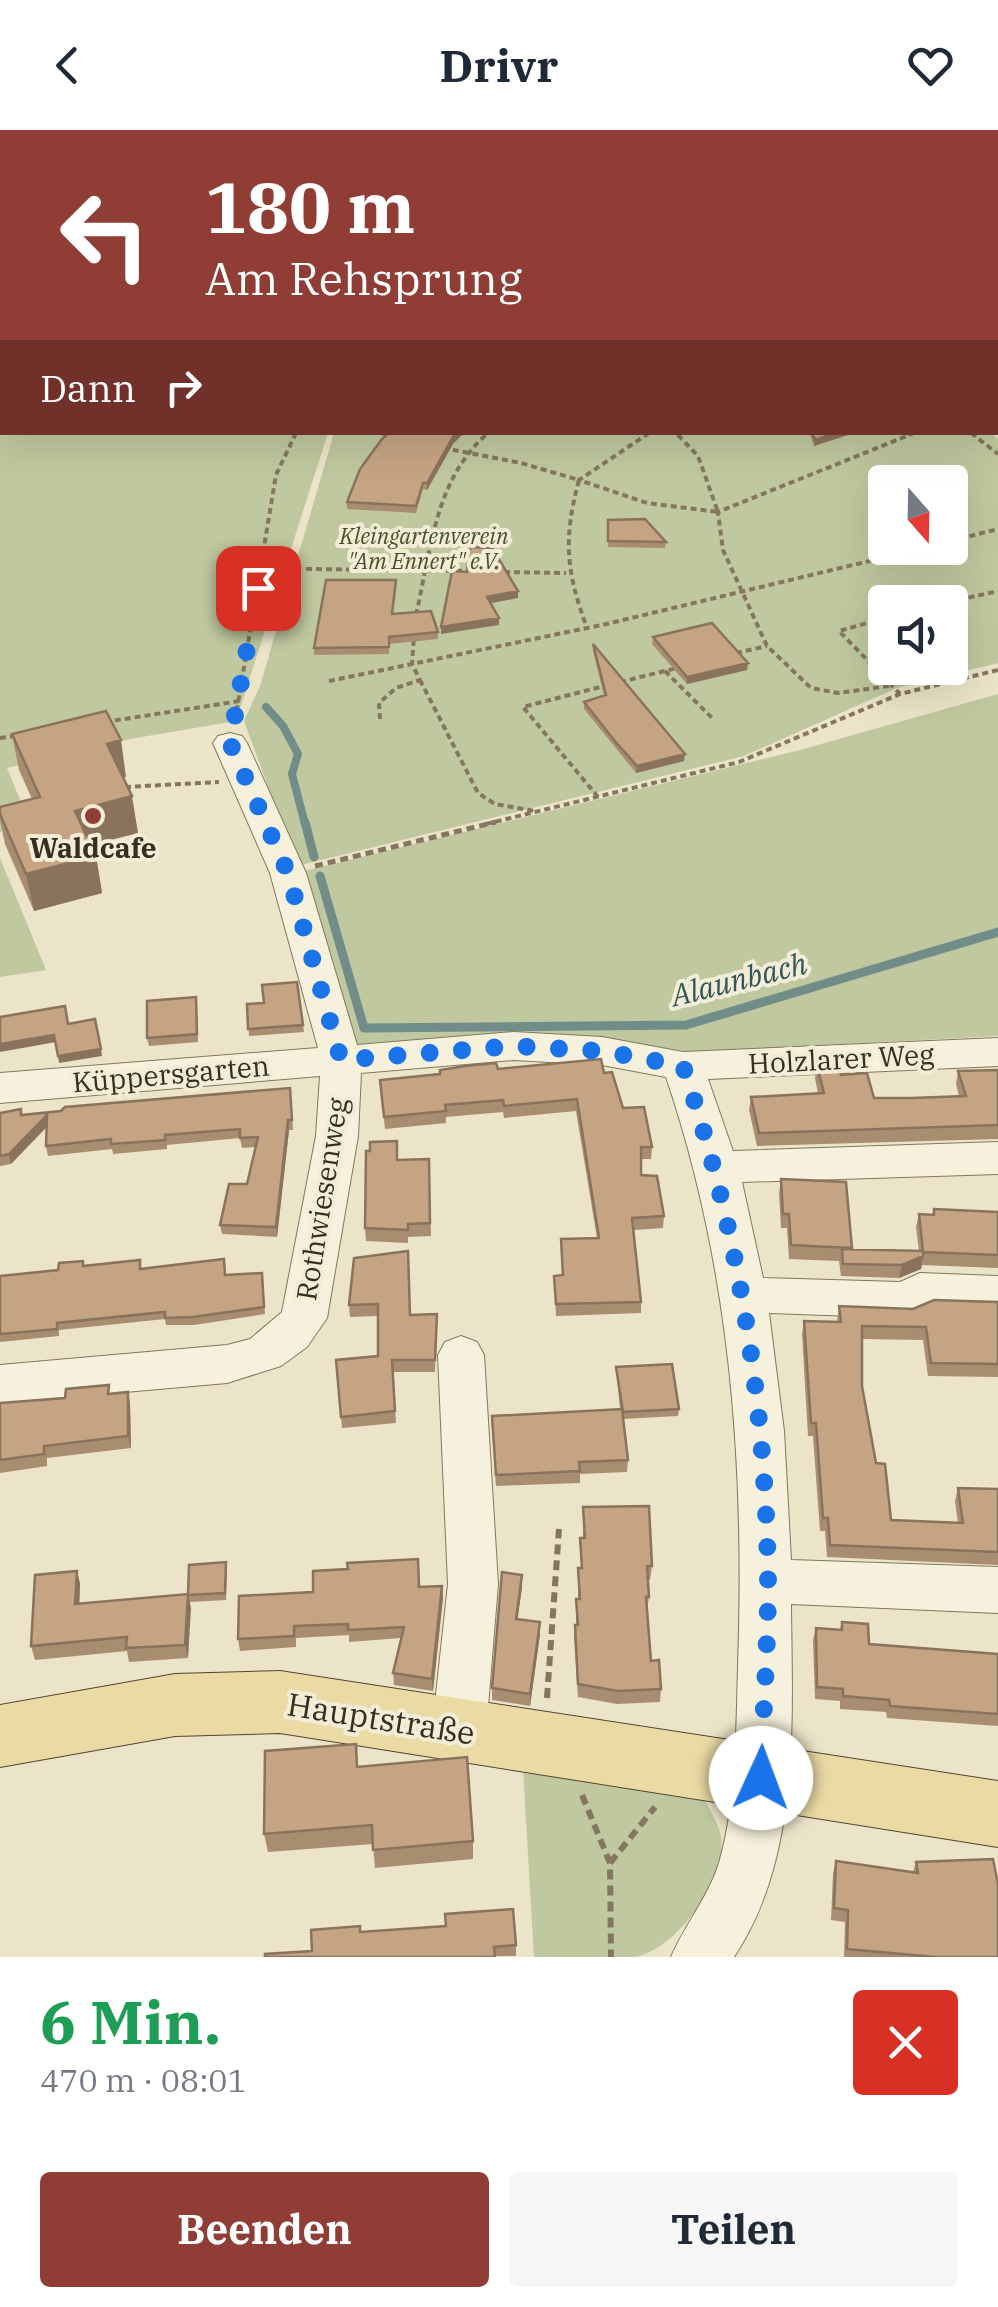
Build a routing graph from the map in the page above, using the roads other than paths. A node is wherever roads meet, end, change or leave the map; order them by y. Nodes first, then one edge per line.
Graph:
1 (230, 743) road end
2 (998, 1052) edge
3 (341, 1060) junction
4 (683, 1066) junction
5 (0, 1088) edge
6 (998, 1158) edge
7 (718, 1174) junction
8 (856, 1185) dead end
9 (742, 1294) junction
10 (998, 1294) edge
11 (462, 1355) dead end
12 (0, 1384) edge
13 (768, 1581) junction
14 (998, 1590) edge
15 (459, 1731) junction
16 (0, 1736) edge
17 (761, 1778) junction
18 (998, 1814) edge
19 (700, 1957) edge

1 - 3 street
2 - 4 street, Holzlarer Weg
3 - 4 street, Holzlarer Weg
3 - 5 street, Küppersgarten
3 - 12 street, Rothwiesenweg
4 - 7 street
6 - 7 street
7 - 8 street
7 - 9 street
9 - 10 street
9 - 13 street
11 - 15 street
13 - 14 street
13 - 17 street
15 - 16 main road, Hauptstraße
15 - 17 main road, Hauptstraße
17 - 18 main road, Hauptstraße
17 - 19 street

